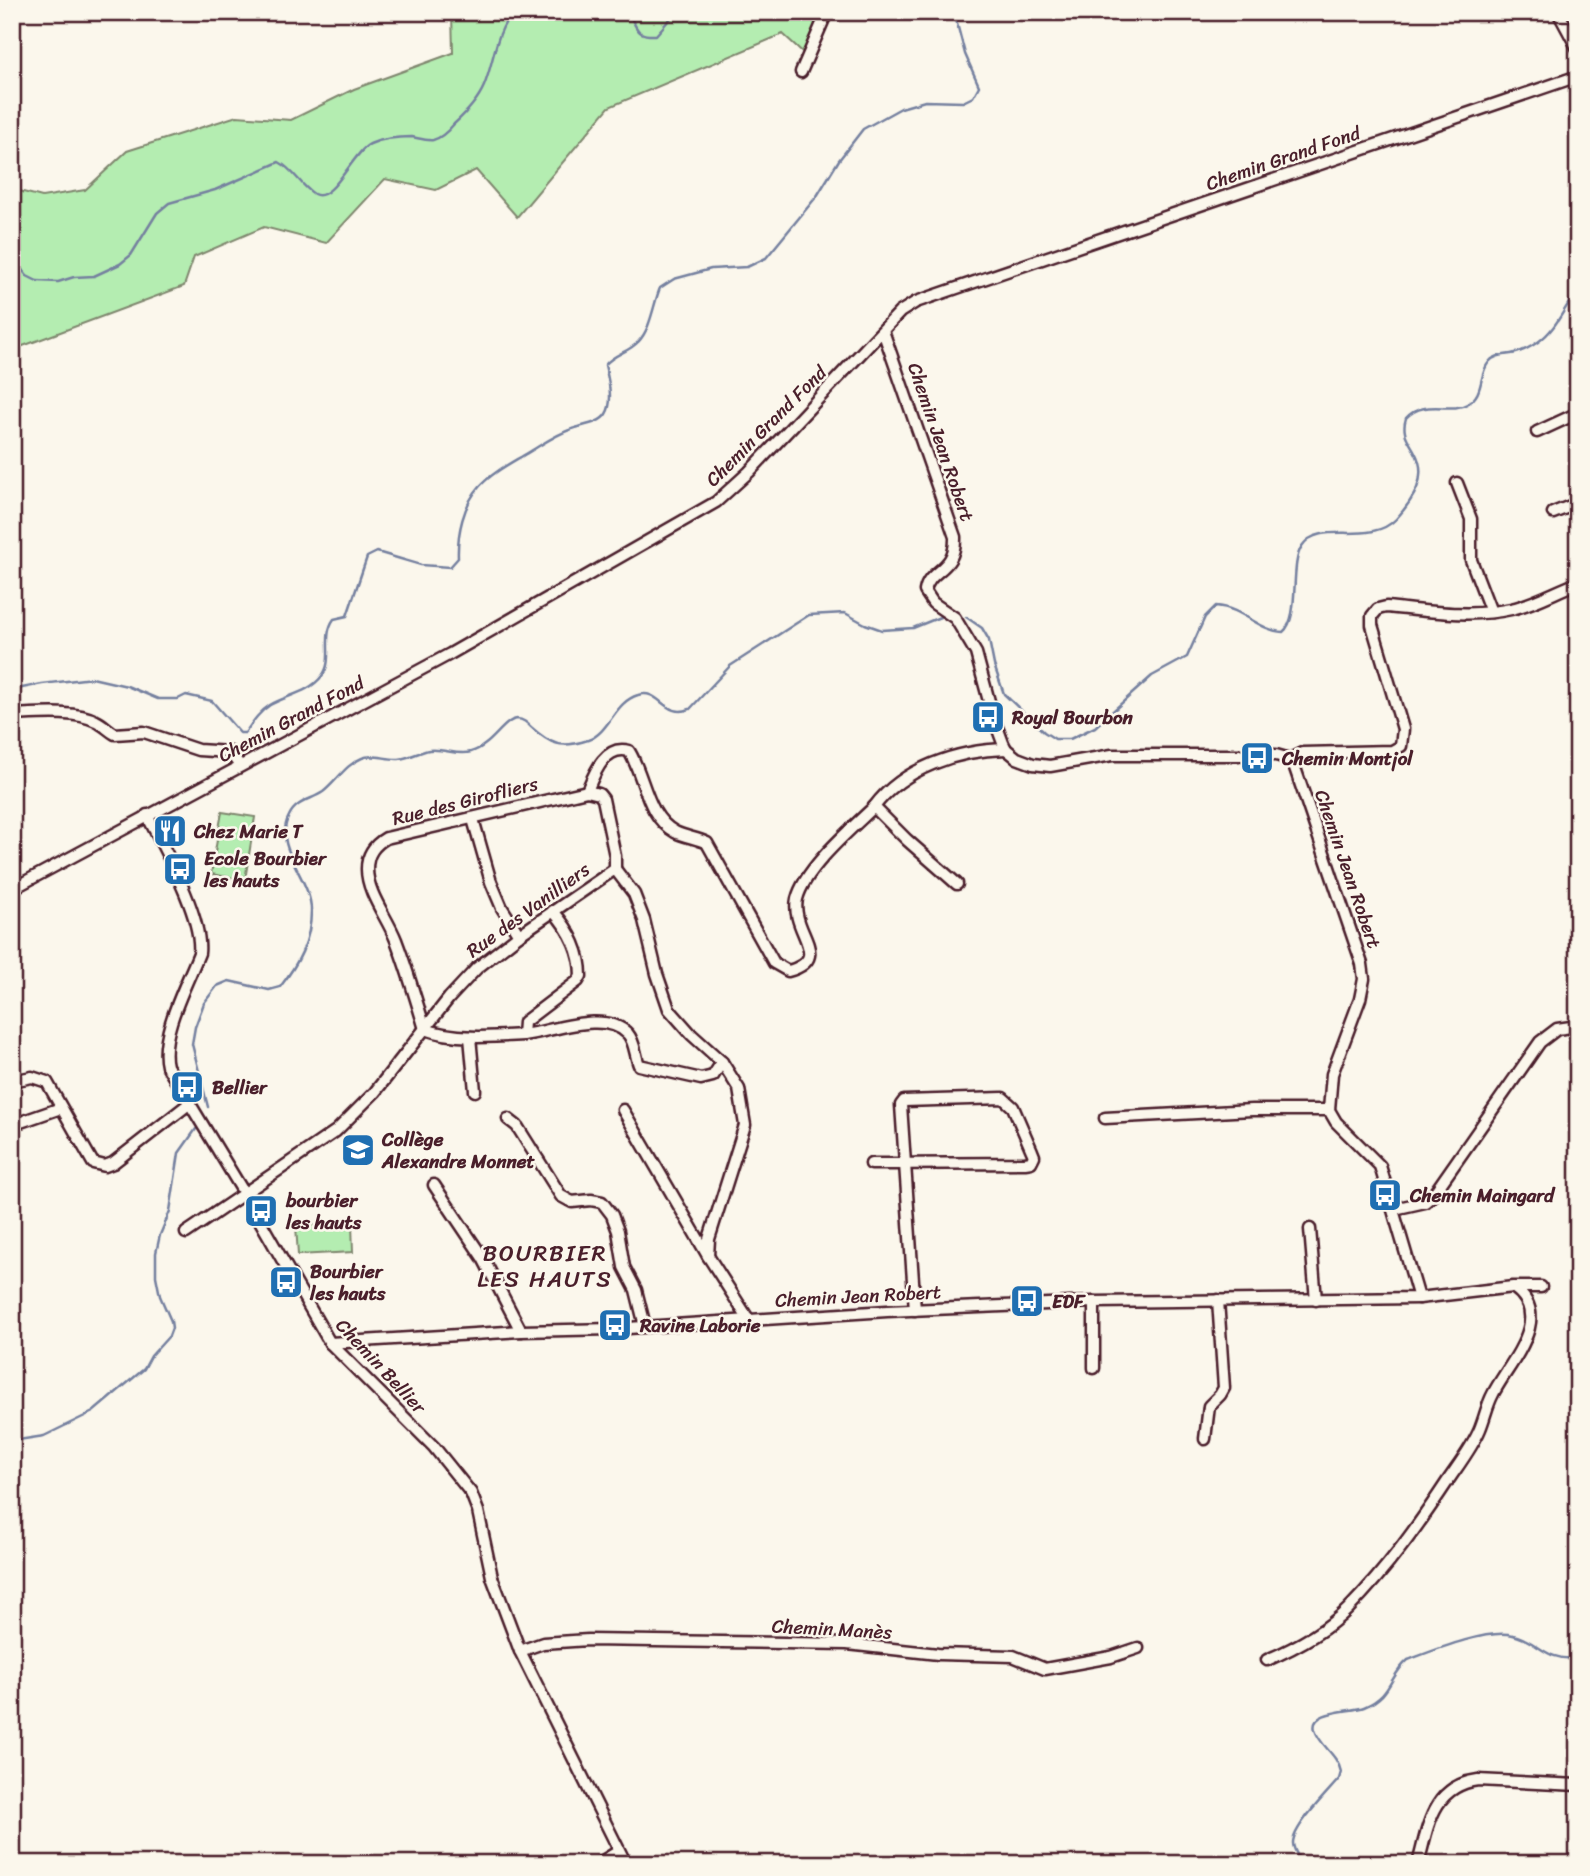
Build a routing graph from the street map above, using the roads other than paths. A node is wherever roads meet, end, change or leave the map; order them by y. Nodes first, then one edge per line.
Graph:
1 (827, 12) edge
2 (1558, 12) edge
3 (1578, 49) edge
4 (802, 72) dead end
5 (1578, 76) edge
6 (883, 331) junction
7 (1578, 413) edge
8 (1537, 432) dead end
9 (1457, 483) dead end
10 (1578, 503) edge
11 (1553, 513) dead end
12 (1578, 583) edge
13 (1491, 612) junction
14 (12, 715) edge
15 (1006, 749) junction
16 (1290, 759) junction
17 (240, 766) junction
18 (587, 791) junction
19 (874, 807) junction
20 (148, 815) junction
21 (473, 819) junction
22 (615, 869) junction
23 (957, 884) dead end
24 (12, 889) edge
25 (553, 911) junction
26 (519, 935) junction
27 (1578, 1026) edge
28 (425, 1029) junction
29 (523, 1035) junction
30 (470, 1037) junction
31 (722, 1062) junction
32 (12, 1081) edge
33 (475, 1091) dead end
34 (190, 1103) junction
35 (61, 1108) junction
36 (623, 1110) dead end
37 (1329, 1110) junction
38 (1105, 1118) dead end
39 (508, 1119) dead end
40 (12, 1125) edge
41 (871, 1164) dead end
42 (905, 1165) junction
43 (434, 1185) dead end
44 (244, 1193) junction
45 (1394, 1209) junction
46 (1310, 1229) dead end
47 (186, 1233) dead end
48 (708, 1256) junction
49 (1513, 1287) junction
50 (1541, 1287) dead end
51 (1419, 1298) junction
52 (1218, 1300) junction
53 (1316, 1300) junction
54 (1094, 1302) junction
55 (915, 1310) junction
56 (750, 1320) junction
57 (645, 1326) junction
58 (521, 1331) junction
59 (330, 1343) junction
60 (1094, 1368) dead end
61 (1205, 1439) dead end
62 (1138, 1648) dead end
63 (520, 1651) junction
64 (1267, 1660) dead end
65 (1578, 1785) edge
66 (620, 1851) junction
67 (598, 1864) edge
68 (626, 1864) edge
69 (1418, 1864) edge

1 - 4 street
2 - 3 street
5 - 6 street, Chemin Grand Fond
6 - 15 street, Chemin Jean Robert
6 - 17 street, Chemin Grand Fond
7 - 8 street
9 - 13 street
10 - 11 street
12 - 13 street
13 - 16 street
14 - 17 street
15 - 16 street
15 - 19 street
16 - 37 street, Chemin Jean Robert
17 - 20 street, Chemin Grand Fond
18 - 19 street
18 - 21 street, Rue des Girofliers
18 - 22 street
19 - 23 street
20 - 24 street, Chemin Grand Fond
20 - 34 street, Chemin Bellier
21 - 26 street
21 - 28 street, Rue des Girofliers
22 - 25 street, Rue des Vanilliers
22 - 31 street, Rue des Vanilliers
25 - 26 street, Rue des Vanilliers
25 - 29 street
26 - 28 street, Rue des Vanilliers
27 - 45 street
28 - 30 street
28 - 44 street, Rue des Vanilliers
29 - 30 street
29 - 31 street
30 - 33 street
31 - 48 street, Rue des Vanilliers
32 - 35 street
34 - 35 street
34 - 44 street, Chemin Bellier
35 - 40 street
36 - 48 street
37 - 38 street
37 - 45 street
39 - 57 street
41 - 42 street
42 - 42 street
42 - 55 street
43 - 58 street
44 - 47 street, Rue des Vanilliers
44 - 59 street, Chemin Bellier
45 - 51 street
46 - 53 street
48 - 56 street
49 - 50 street, Chemin Jean Robert
49 - 51 street, Chemin Jean Robert
49 - 64 street
51 - 53 street, Chemin Jean Robert
52 - 53 street, Chemin Jean Robert
52 - 54 street, Chemin Jean Robert
52 - 61 street
54 - 55 street, Chemin Jean Robert
54 - 60 street
55 - 56 street, Chemin Jean Robert
56 - 57 street, Chemin Jean Robert
57 - 58 street, Chemin Jean Robert
58 - 59 street, Chemin Jean Robert
59 - 63 street, Chemin Bellier
62 - 63 street, Chemin Manès
63 - 66 street, Chemin Bellier
65 - 69 street
66 - 67 street
66 - 68 street, Chemin Bellier

